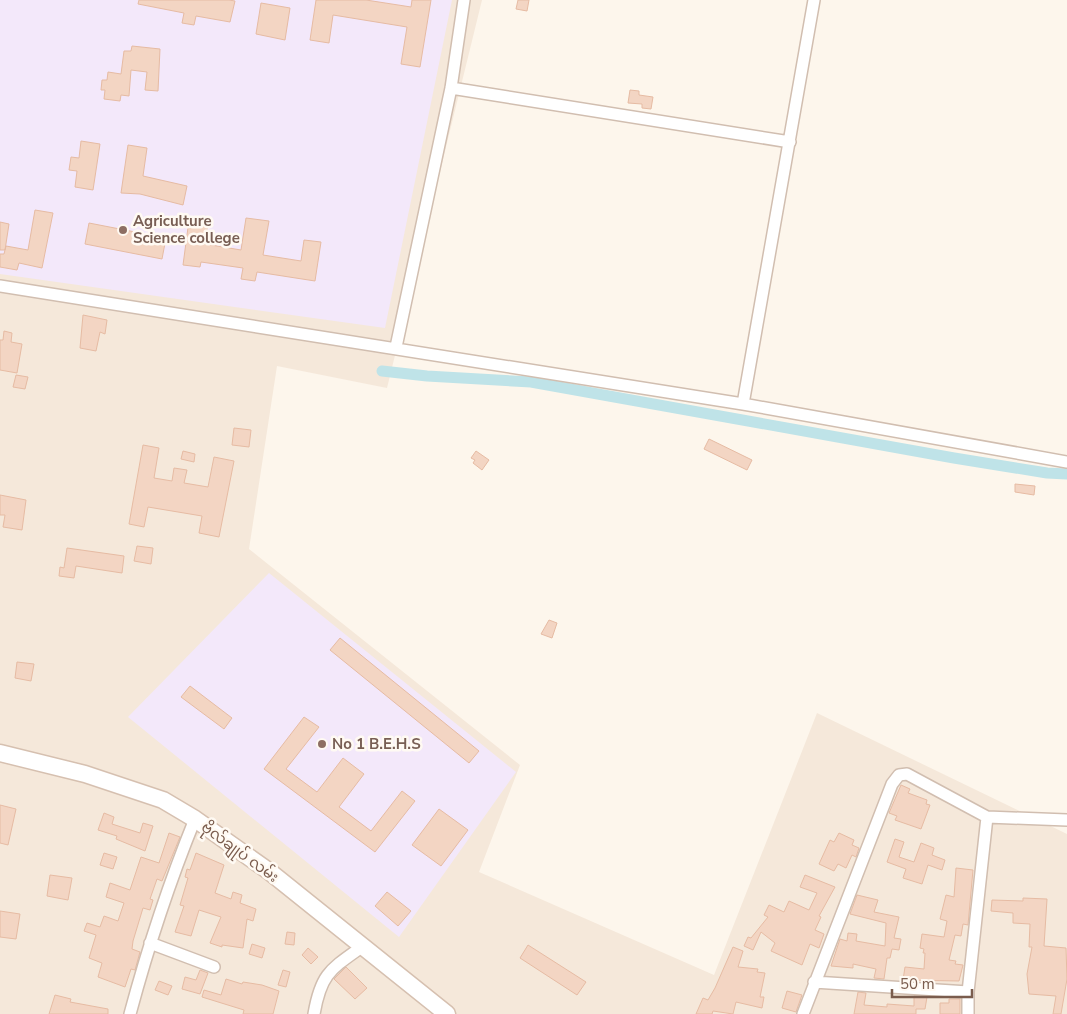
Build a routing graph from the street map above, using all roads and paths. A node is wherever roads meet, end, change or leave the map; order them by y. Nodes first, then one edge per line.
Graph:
1 (464, 0) edge
2 (814, 0) edge
3 (451, 88) junction
4 (790, 142) junction
5 (0, 286) edge
6 (396, 348) junction
7 (743, 404) junction
8 (1067, 462) edge
9 (0, 753) edge
10 (986, 818) junction
11 (195, 819) junction
12 (1067, 820) edge
13 (150, 943) junction
14 (363, 946) junction
15 (214, 967) dead end
16 (814, 982) junction
17 (968, 992) junction
18 (130, 1014) edge
19 (314, 1014) edge
20 (447, 1014) edge
21 (803, 1014) edge
22 (968, 1014) edge

1 - 3 street
2 - 4 street
3 - 4 street
3 - 6 street
4 - 7 street
5 - 6 street
6 - 7 street
7 - 8 street
9 - 11 main road, ဗိုလ်ချုပ် လမ်း
10 - 12 street
10 - 16 street
10 - 17 street
11 - 13 street
11 - 14 main road, ဗိုလ်ချုပ် လမ်း
13 - 15 street
13 - 18 street
14 - 19 street
14 - 20 main road, ဗိုလ်ချုပ် လမ်း
16 - 17 street
16 - 21 street
17 - 22 street

